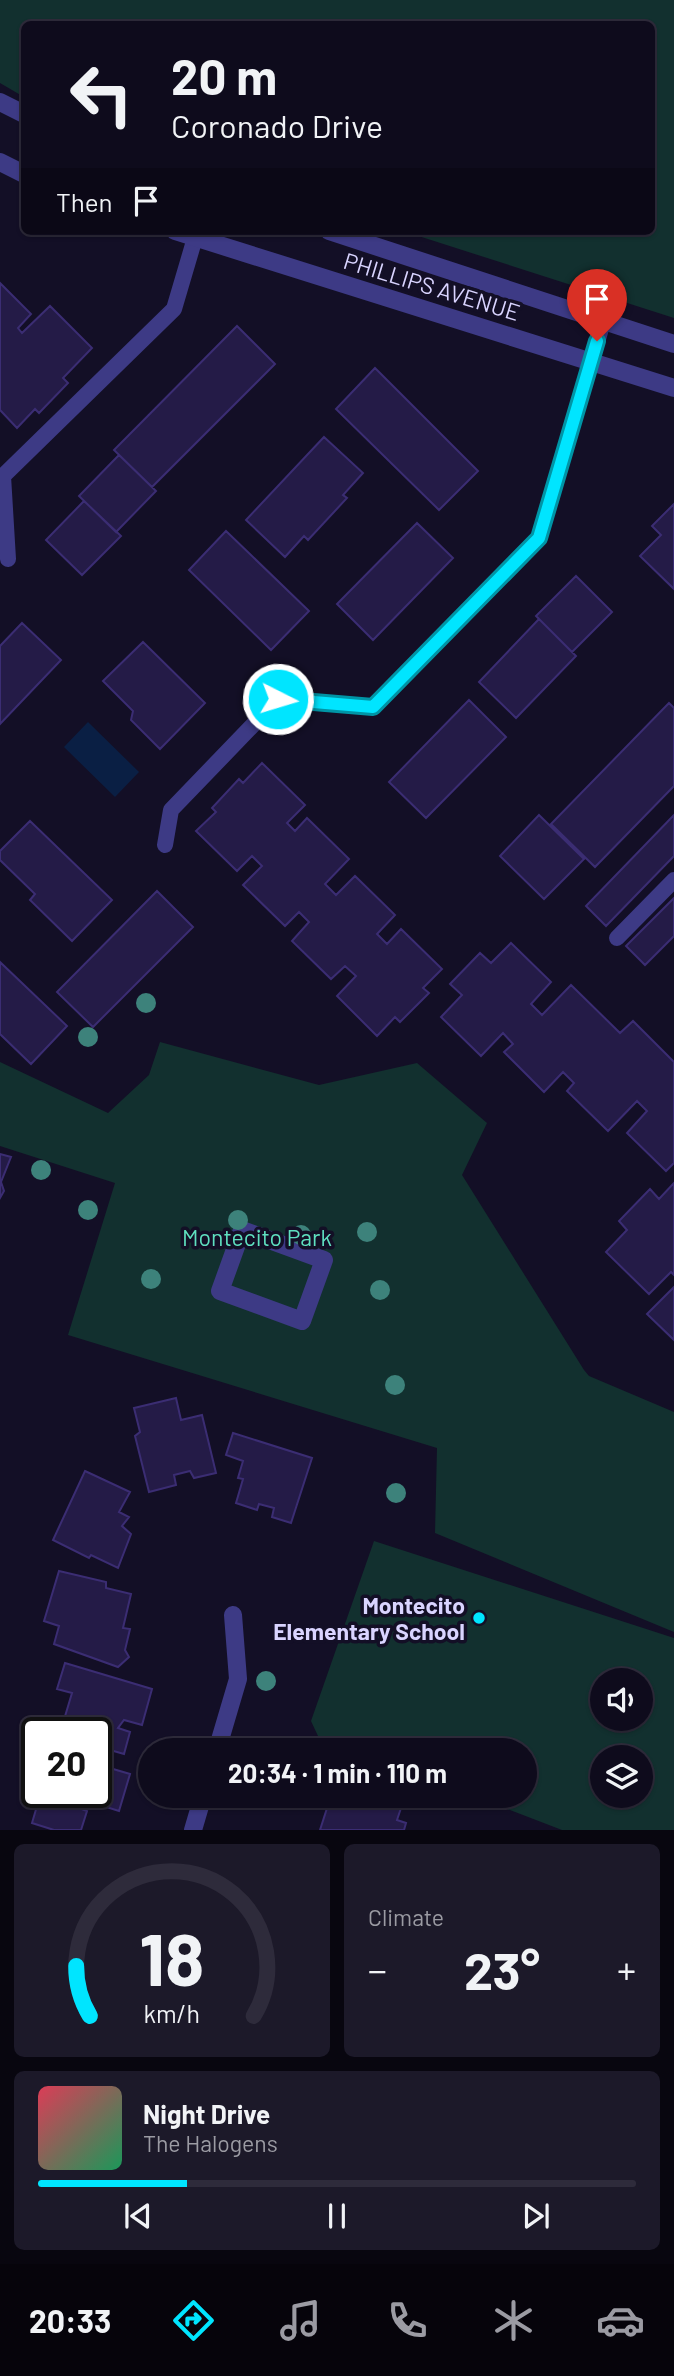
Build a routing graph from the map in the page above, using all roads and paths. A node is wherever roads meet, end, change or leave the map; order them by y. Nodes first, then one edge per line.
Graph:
1 (0, 102) edge
2 (21, 112) edge
3 (0, 162) edge
4 (21, 172) edge
5 (196, 235) edge
6 (199, 235) edge
7 (341, 235) edge
8 (603, 322) junction
9 (674, 344) edge
10 (591, 361) junction
11 (674, 388) edge
12 (2, 478) edge
13 (8, 559) dead end
14 (165, 845) dead end
15 (674, 880) edge
16 (617, 938) dead end
17 (220, 1291) joint
18 (233, 1615) dead end
19 (221, 1738) edge
20 (199, 1808) edge
21 (193, 1830) edge

1 - 2 street
3 - 4 street
5 - 12 lane
6 - 10 street, PHILLIPS AVENUE
7 - 8 street, PHILLIPS AVENUE
8 - 9 street, PHILLIPS AVENUE
8 - 10 lane
10 - 11 street, PHILLIPS AVENUE
10 - 14 lane
12 - 13 lane
15 - 16 lane
17 - 17 street
18 - 19 street
20 - 21 street

